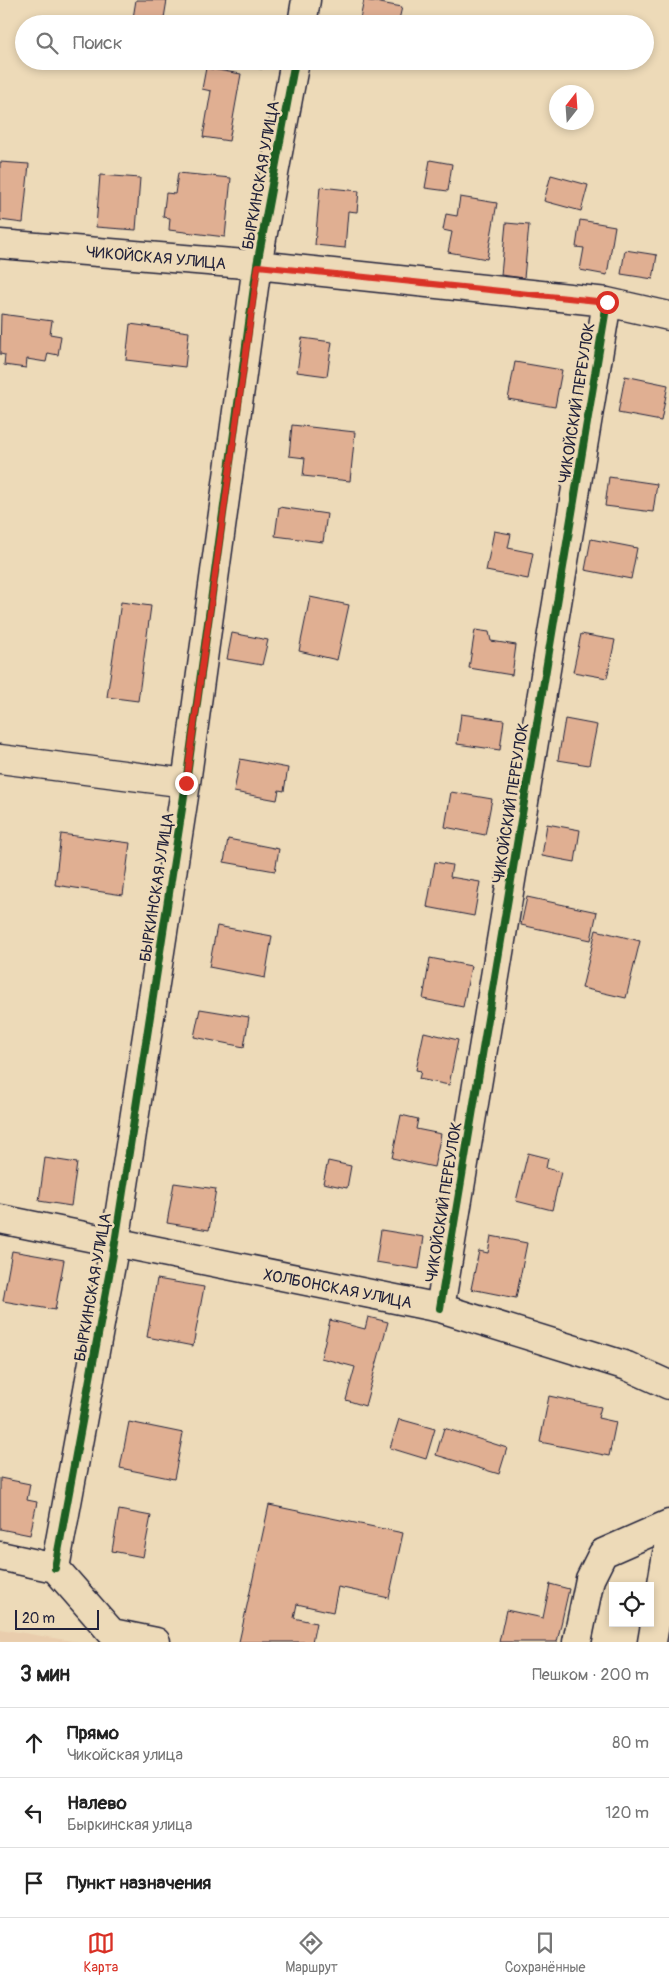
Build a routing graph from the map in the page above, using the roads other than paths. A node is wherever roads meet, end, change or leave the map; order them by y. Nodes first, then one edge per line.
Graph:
1 (306, 0) edge
2 (304, 15) edge
3 (293, 70) edge
4 (0, 244) edge
5 (258, 266) junction
6 (607, 302) junction
7 (669, 316) edge
8 (0, 759) edge
9 (186, 783) junction
10 (0, 1219) edge
11 (115, 1242) junction
12 (440, 1308) junction
13 (669, 1385) edge
14 (669, 1524) edge
15 (669, 1542) edge
16 (0, 1556) edge
17 (55, 1568) junction
18 (156, 1642) edge
19 (577, 1642) edge
20 (652, 1642) edge

1 - 2 street
3 - 5 street, БЫРКИНСКАЯ УЛИЦА
4 - 5 street, ЧИКОЙСКАЯ УЛИЦА
5 - 6 street, ЧИКОЙСКАЯ УЛИЦА
5 - 9 street, БЫРКИНСКАЯ УЛИЦА
6 - 7 street, ЧИКОЙСКАЯ УЛИЦА
6 - 12 street, ЧИКОЙСКИЙ ПЕРЕУЛОК
8 - 9 street
9 - 11 street, БЫРКИНСКАЯ УЛИЦА
10 - 11 street, ХОЛБОНСКАЯ УЛИЦА
11 - 12 street, ХОЛБОНСКАЯ УЛИЦА
11 - 17 street, БЫРКИНСКАЯ УЛИЦА
12 - 13 street, ХОЛБОНСКАЯ УЛИЦА
14 - 19 street
15 - 20 street
16 - 17 street
17 - 18 street

